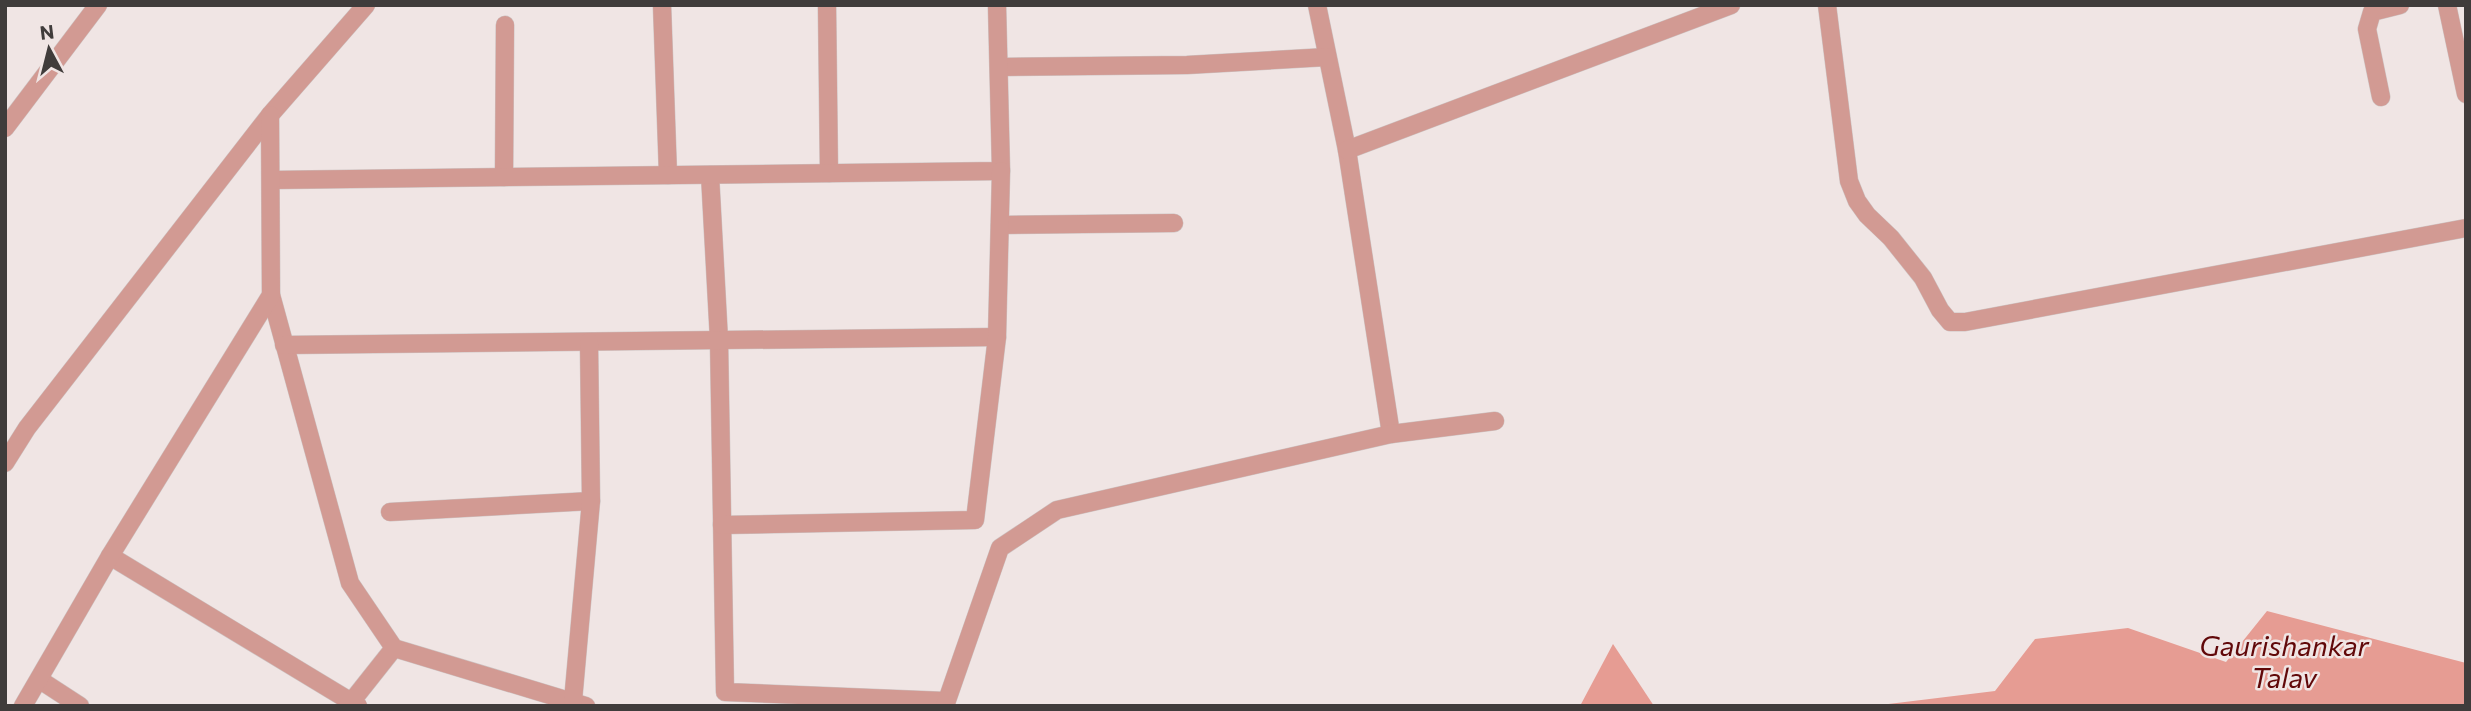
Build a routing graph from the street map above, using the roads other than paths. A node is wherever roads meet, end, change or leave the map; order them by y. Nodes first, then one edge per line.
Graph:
1 (98, 5) edge
2 (366, 5) edge
3 (662, 5) edge
4 (827, 5) edge
5 (997, 5) edge
6 (1317, 5) edge
7 (1731, 5) edge
8 (1827, 5) edge
9 (2400, 5) edge
10 (2447, 5) edge
11 (505, 25) dead end
12 (1327, 57) junction
13 (999, 66) junction
14 (2466, 94) edge
15 (2381, 97) dead end
16 (270, 115) junction
17 (5, 128) edge
18 (1347, 150) junction
19 (1001, 171) junction
20 (829, 173) junction
21 (668, 175) junction
22 (710, 175) junction
23 (504, 177) junction
24 (271, 180) junction
25 (1174, 222) dead end
26 (1000, 225) junction
27 (2466, 228) edge
28 (271, 295) junction
29 (997, 337) junction
30 (719, 340) junction
31 (589, 342) junction
32 (284, 345) junction
33 (1495, 421) dead end
34 (1391, 434) junction
35 (5, 463) edge
36 (591, 501) junction
37 (390, 512) dead end
38 (722, 525) junction
39 (110, 556) junction
40 (394, 648) junction
41 (40, 680) junction
42 (580, 703) edge
43 (945, 703) edge
44 (352, 704) edge
45 (23, 706) edge
46 (80, 706) edge

1 - 17 street
2 - 16 street
3 - 21 street
4 - 20 street
5 - 13 street
6 - 12 street
7 - 18 street
8 - 27 street
9 - 15 street
10 - 14 street
11 - 23 street
12 - 13 street
12 - 18 street
13 - 19 street
16 - 24 street
16 - 35 street
18 - 34 street
19 - 20 street
19 - 26 street
20 - 22 street
21 - 22 street
21 - 23 street
22 - 30 street
23 - 24 street
24 - 28 street
25 - 26 street
26 - 29 street
28 - 32 street
28 - 39 street
29 - 30 street
29 - 38 street
30 - 31 street
30 - 38 street
31 - 32 street
31 - 36 street
32 - 40 street
33 - 34 street
34 - 43 street
36 - 37 street
36 - 42 street
38 - 43 street
39 - 41 street
39 - 44 street
40 - 42 street
40 - 44 street
41 - 45 street
41 - 46 street

